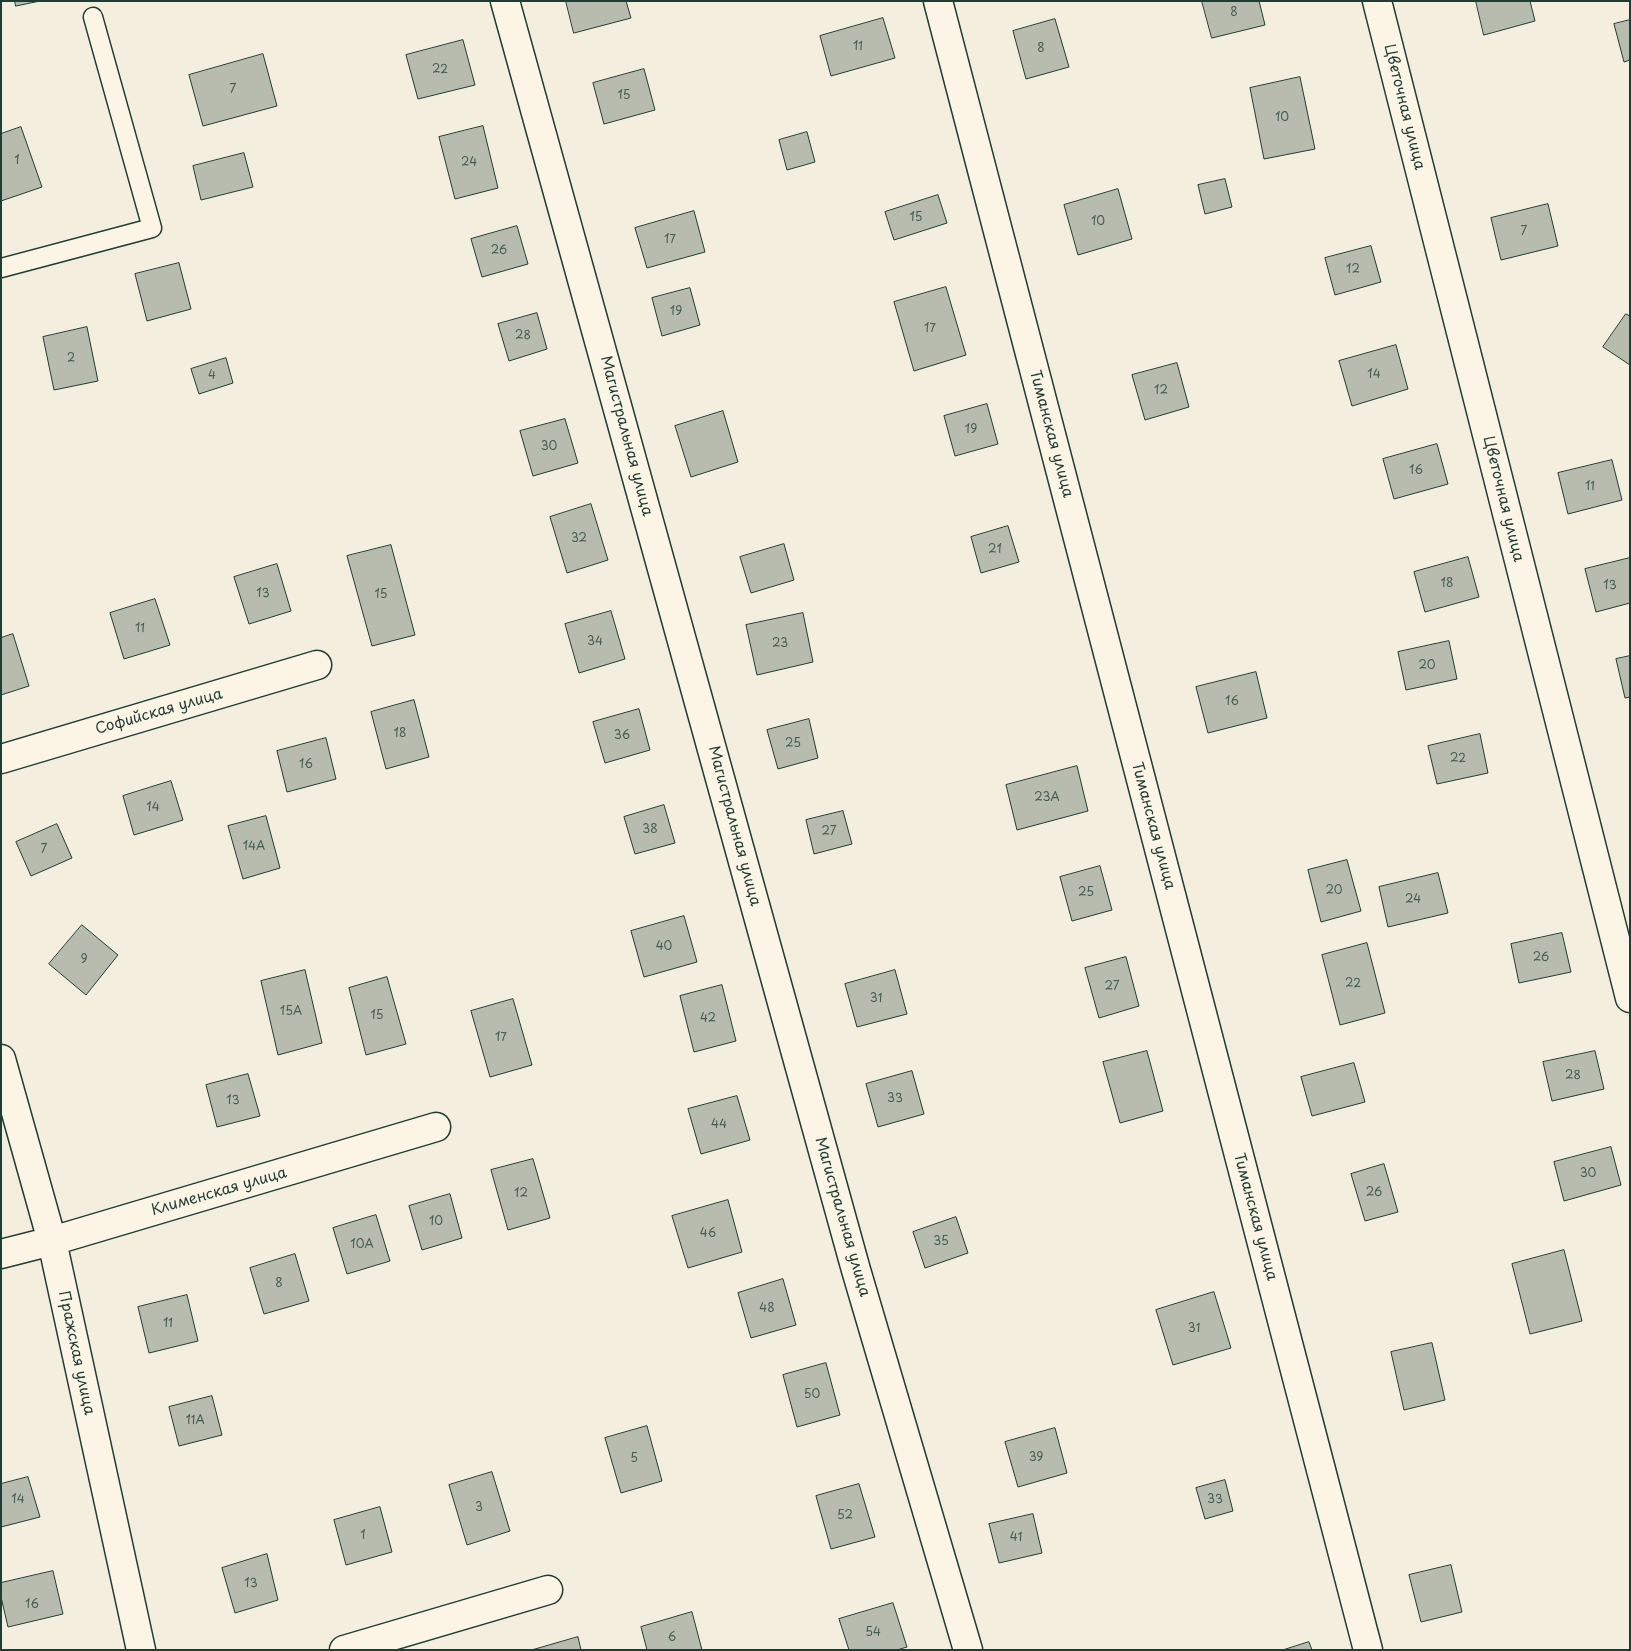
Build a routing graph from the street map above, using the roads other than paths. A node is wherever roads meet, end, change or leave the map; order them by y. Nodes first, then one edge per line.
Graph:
1 (505, 1) edge
2 (938, 1) edge
3 (1377, 1) edge
4 (93, 17) dead end
5 (1, 268) edge
6 (317, 665) dead end
7 (1, 758) edge
8 (1630, 998) edge
9 (1, 1059) edge
10 (436, 1128) dead end
11 (52, 1241) junction
12 (1, 1254) edge
13 (548, 1590) dead end
14 (141, 1650) edge
15 (344, 1650) edge
16 (968, 1650) edge
17 (1368, 1650) edge

1 - 16 street, Магистральная улица
2 - 17 street, Тиманская улица
3 - 8 street, Цветочная улица
4 - 5 lane
6 - 7 street, Софийская улица
9 - 11 street, Пражская улица
10 - 11 street, Клименская улица
11 - 12 street, Клименская улица
11 - 14 street, Пражская улица
13 - 15 street

